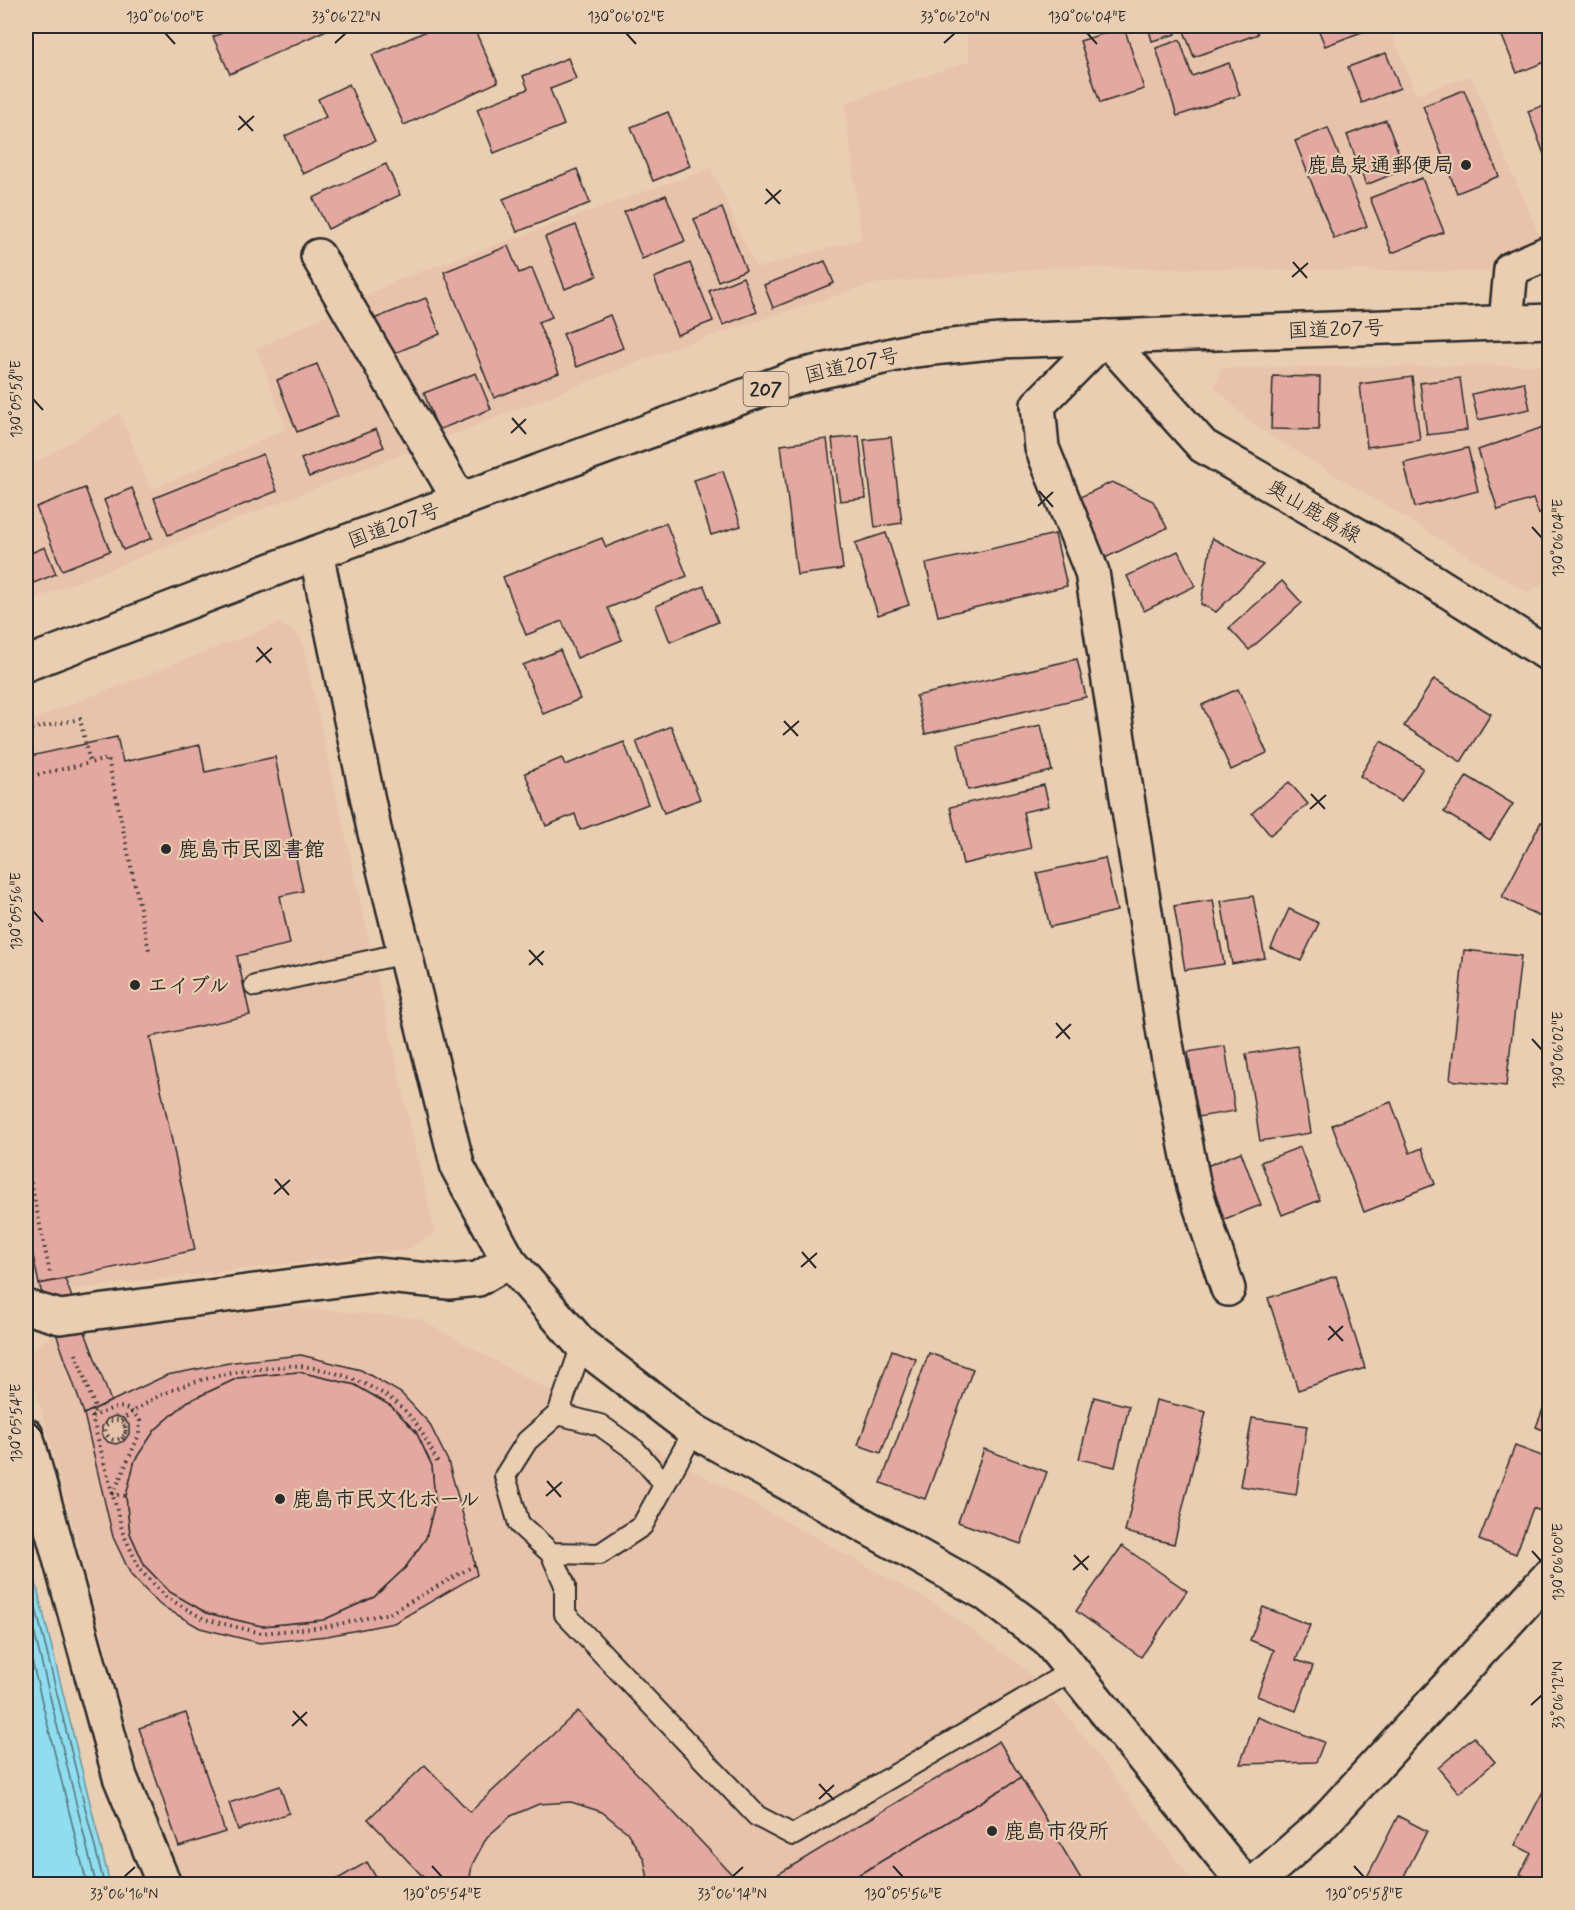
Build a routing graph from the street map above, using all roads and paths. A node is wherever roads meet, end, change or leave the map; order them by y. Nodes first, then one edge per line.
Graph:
1 (1550, 252) edge
2 (318, 256) dead end
3 (1550, 321) edge
4 (1506, 322) junction
5 (1105, 337) junction
6 (460, 501) junction
7 (316, 553) junction
8 (1550, 655) edge
9 (26, 664) edge
10 (26, 730) edge
11 (90, 763) junction
12 (26, 777) edge
13 (149, 950) dead end
14 (405, 953) junction
15 (255, 986) dead end
16 (26, 1159) edge
17 (508, 1261) junction
18 (52, 1281) dead end
19 (1228, 1289) dead end
20 (26, 1307) edge
21 (582, 1345) junction
22 (133, 1411) junction
23 (558, 1414) junction
24 (694, 1431) junction
25 (26, 1435) edge
26 (122, 1439) dead end
27 (438, 1464) dead end
28 (664, 1483) junction
29 (113, 1494) junction
30 (126, 1496) dead end
31 (551, 1553) junction
32 (475, 1565) dead end
33 (1550, 1575) edge
34 (1073, 1670) junction
35 (164, 1884) edge
36 (1245, 1884) edge
37 (1254, 1884) edge

1 - 4 main road
2 - 6 main road
3 - 4 main road, 国道207号 / 207
4 - 5 main road, 国道207号 / 207
5 - 6 main road, 国道207号 / 207
5 - 8 main road, 奥山鹿島線
5 - 19 main road
6 - 7 main road, 国道207号 / 207
7 - 9 main road, 国道207号 / 207
7 - 14 main road
10 - 11 path
11 - 12 path
11 - 13 path
14 - 15 lane
14 - 17 main road
16 - 18 path
17 - 20 main road
17 - 21 main road
21 - 23 lane
21 - 24 main road
22 - 26 path
22 - 27 path
22 - 29 path
22 - 29 path
23 - 28 lane
23 - 31 lane
24 - 28 lane
24 - 34 main road
25 - 35 main road
28 - 31 lane
29 - 30 path
29 - 32 path
31 - 34 lane
33 - 37 main road
34 - 36 main road

